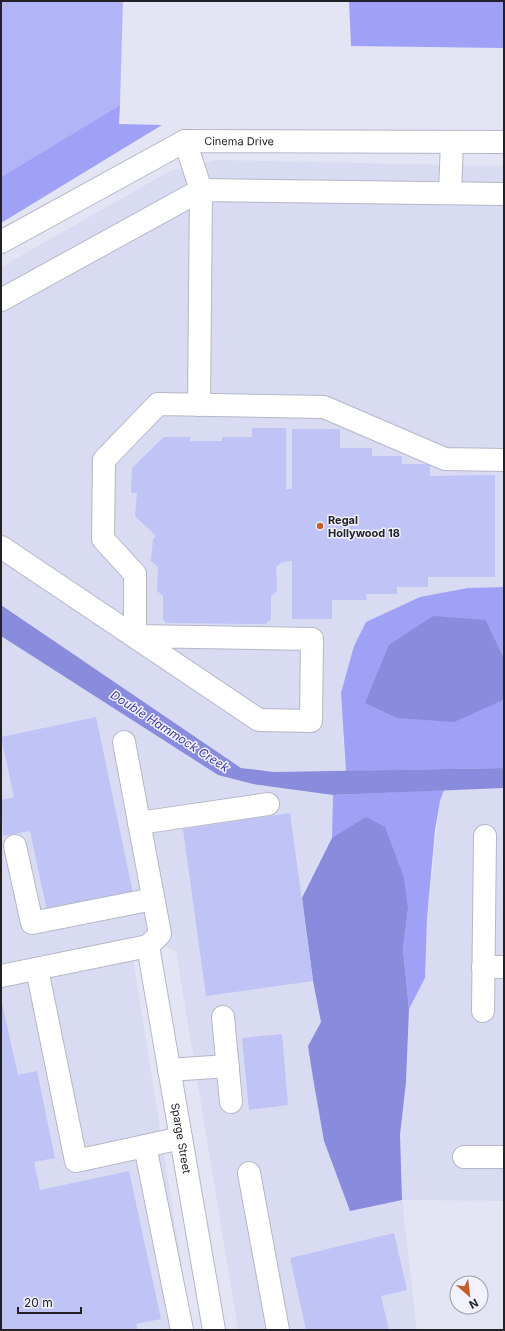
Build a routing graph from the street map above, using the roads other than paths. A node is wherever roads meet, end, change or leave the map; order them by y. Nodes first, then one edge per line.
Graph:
1 (186, 141) junction
2 (452, 142) junction
3 (504, 142) edge
4 (201, 190) junction
5 (450, 193) junction
6 (504, 194) edge
7 (1, 242) edge
8 (1, 300) edge
9 (199, 405) junction
10 (504, 460) edge
11 (1, 547) edge
12 (135, 636) junction
13 (124, 742) dead end
14 (268, 804) dead end
15 (139, 823) junction
16 (485, 836) dead end
17 (15, 846) dead end
18 (153, 898) junction
19 (148, 946) junction
20 (494, 967) edge
21 (38, 969) junction
22 (1, 976) edge
23 (483, 1011) dead end
24 (223, 1018) dead end
25 (228, 1066) junction
26 (170, 1070) junction
27 (231, 1102) dead end
28 (181, 1138) junction
29 (145, 1146) junction
30 (464, 1157) dead end
31 (504, 1157) edge
32 (249, 1173) dead end
33 (182, 1330) edge
34 (214, 1330) edge
35 (278, 1330) edge

1 - 2 street, Cinema Drive
1 - 4 street
1 - 7 street, Cinema Drive
2 - 3 street, Cinema Drive
2 - 5 street
4 - 5 street
4 - 8 street
4 - 9 street
5 - 6 street
9 - 10 street
9 - 12 street
11 - 12 street
12 - 12 street
13 - 15 street
14 - 15 street
15 - 18 street
16 - 20 street
17 - 18 street
18 - 19 street
19 - 21 street
19 - 26 street, Sparge Street
20 - 23 street
21 - 22 street
21 - 29 street
24 - 25 street
25 - 26 street
25 - 27 street
26 - 28 street, Sparge Street
28 - 29 street
28 - 34 street, Sparge Street
29 - 33 street
30 - 31 street
32 - 35 street

